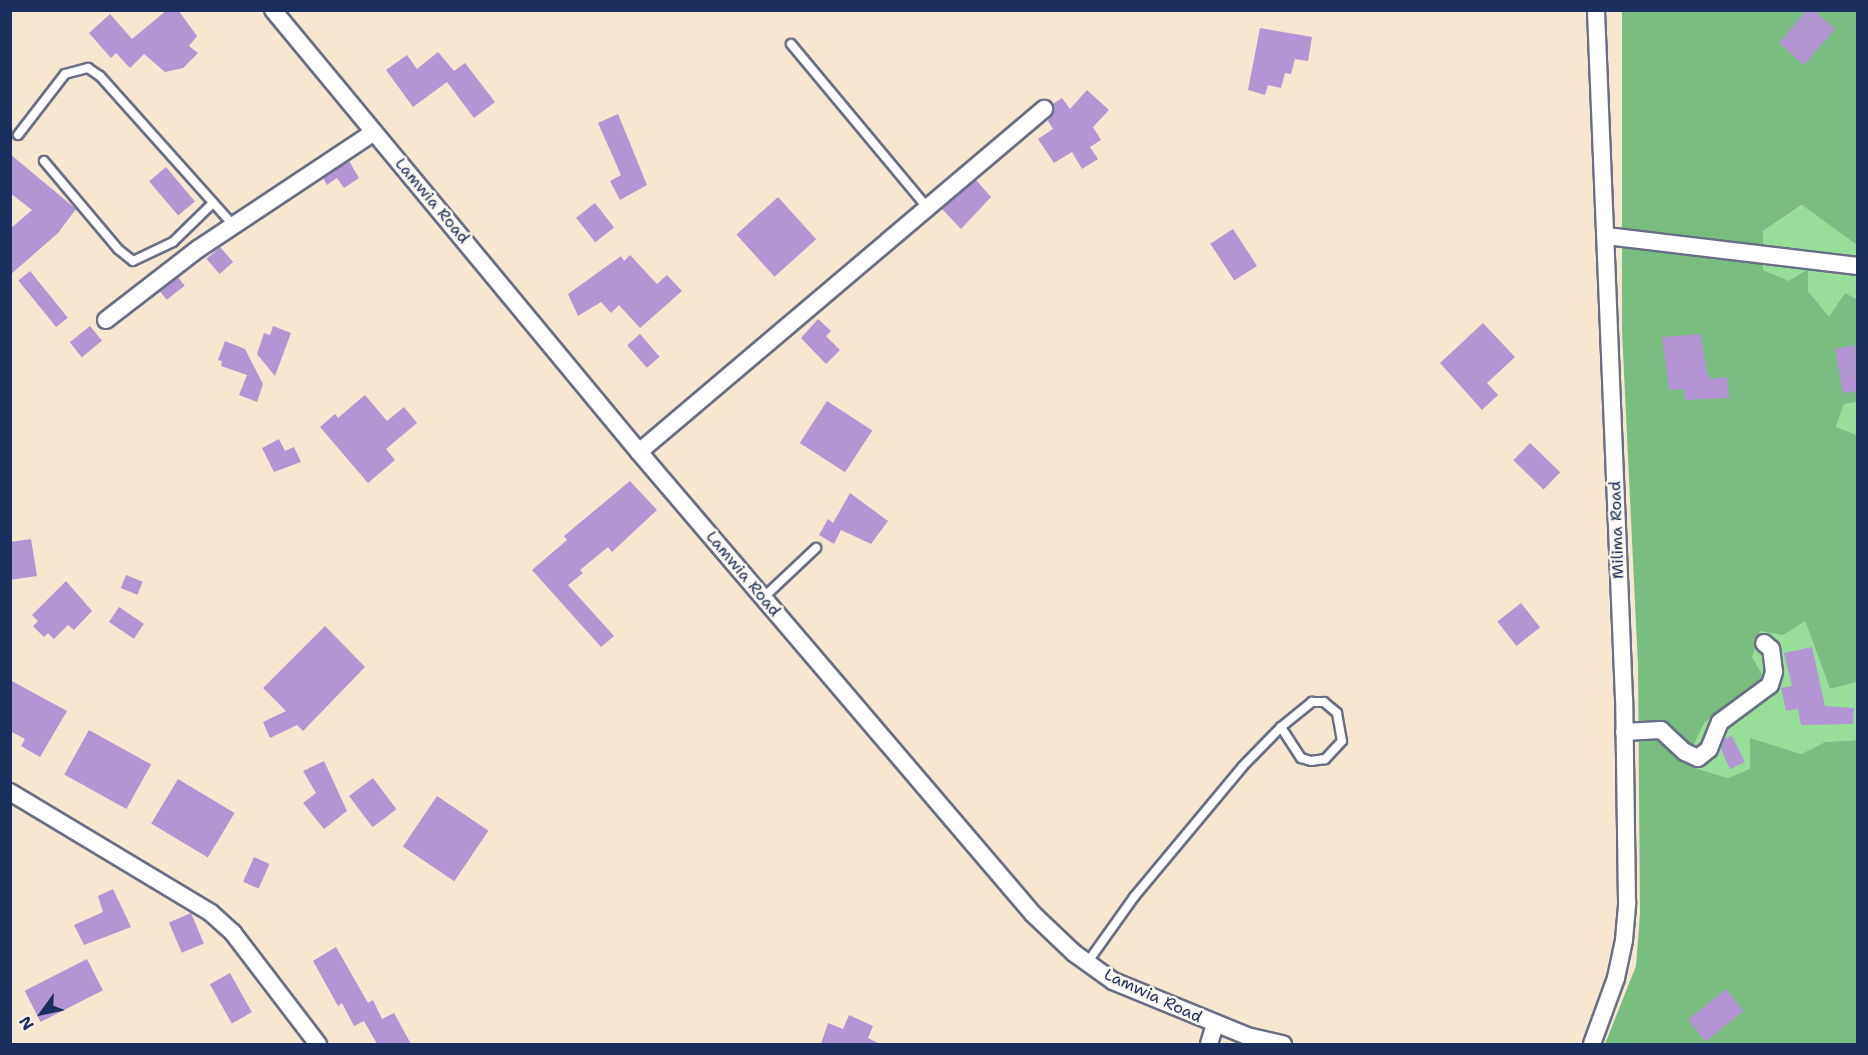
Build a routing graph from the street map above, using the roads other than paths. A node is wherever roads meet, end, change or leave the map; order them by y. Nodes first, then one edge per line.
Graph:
1 (273, 10) edge
2 (1596, 10) edge
3 (791, 44) dead end
4 (1044, 109) dead end
5 (374, 132) junction
6 (18, 135) dead end
7 (44, 161) dead end
8 (213, 203) junction
9 (926, 206) junction
10 (233, 225) junction
11 (1606, 236) junction
12 (1857, 266) edge
13 (106, 320) dead end
14 (639, 452) junction
15 (816, 548) dead end
16 (763, 598) junction
17 (1764, 644) dead end
18 (1281, 727) junction
19 (1624, 732) junction
20 (10, 792) edge
21 (1087, 963) junction
22 (1215, 1024) junction
23 (318, 1044) edge
24 (1209, 1044) edge
25 (1283, 1044) edge
26 (1592, 1044) edge

1 - 5 street, Lamwia Road
2 - 11 street, Milima Road
3 - 9 lane
4 - 9 street
5 - 10 street
5 - 14 street, Lamwia Road
6 - 8 lane
7 - 8 lane
8 - 10 lane
9 - 14 street
10 - 13 street
11 - 12 street
11 - 19 street, Milima Road
14 - 16 street, Lamwia Road
15 - 16 lane
16 - 21 street, Lamwia Road
17 - 19 street
18 - 18 lane
18 - 21 lane
19 - 26 street, Milima Road
20 - 23 street
21 - 22 street, Lamwia Road
22 - 24 street
22 - 25 street, Lamwia Road

